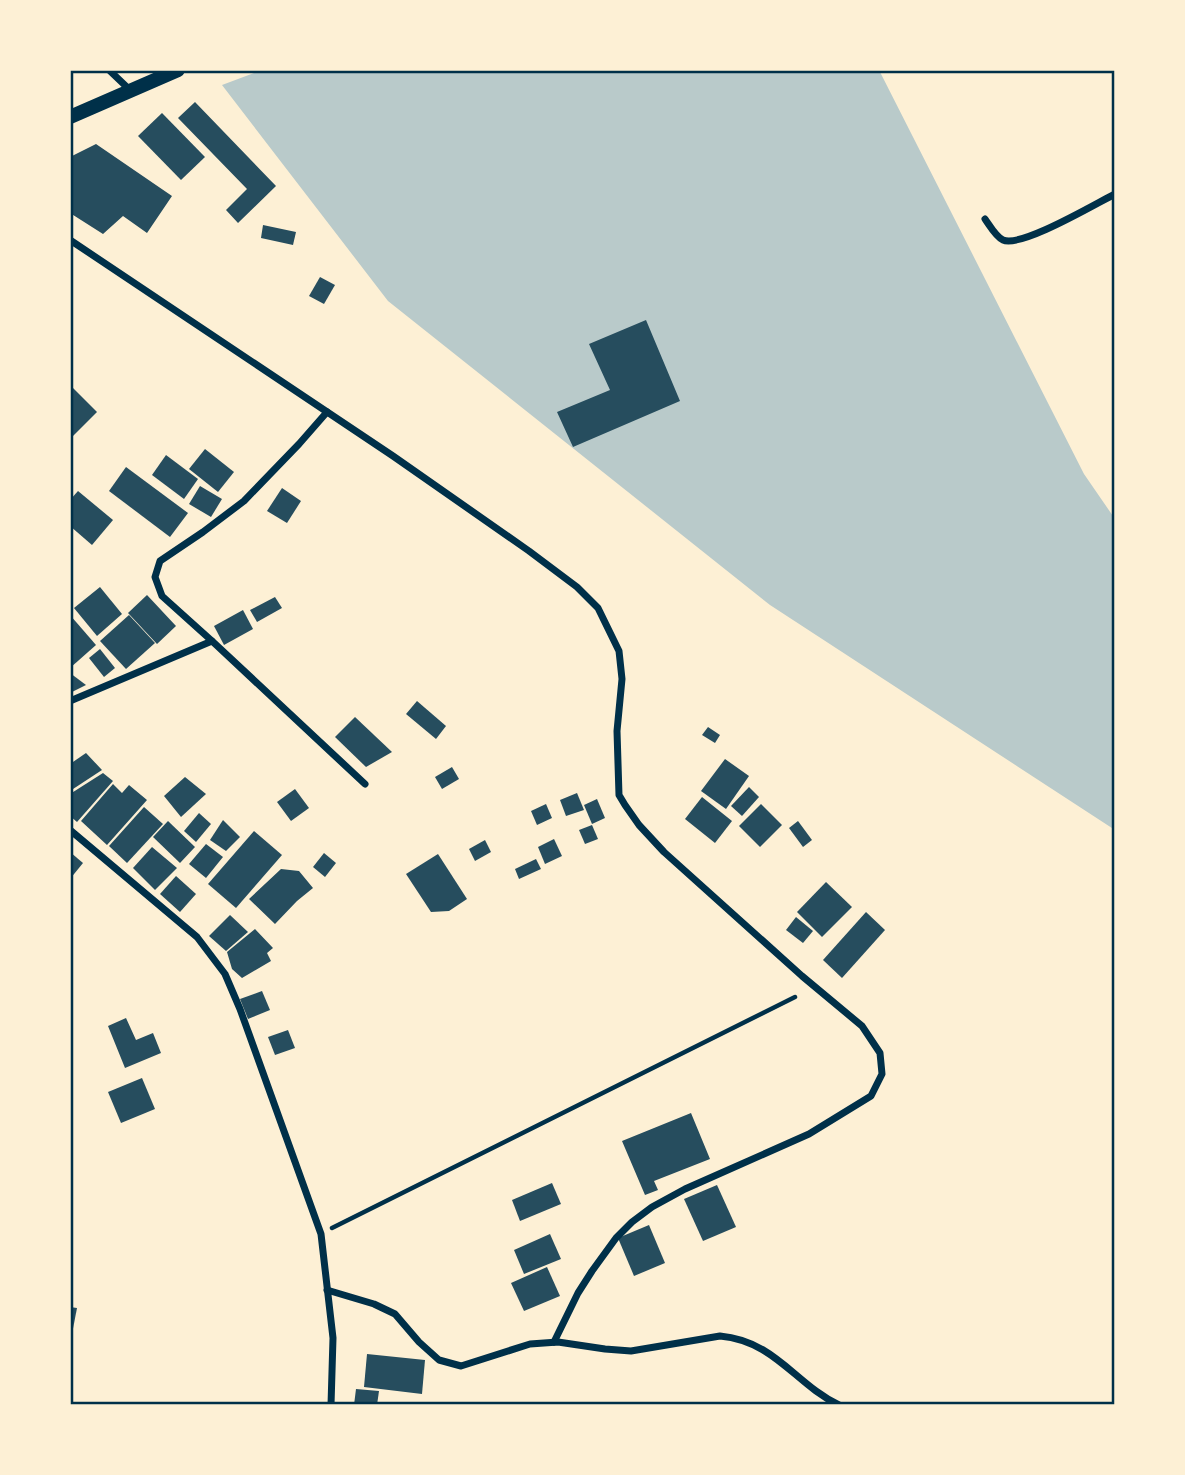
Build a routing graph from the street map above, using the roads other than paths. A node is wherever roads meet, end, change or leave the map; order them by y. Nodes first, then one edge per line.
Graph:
1 (109, 70) edge
2 (178, 70) edge
3 (132, 91) junction
4 (70, 117) edge
5 (1115, 194) edge
6 (985, 219) dead end
7 (70, 240) edge
8 (327, 412) junction
9 (212, 641) junction
10 (70, 701) edge
11 (365, 784) dead end
12 (70, 831) edge
13 (327, 1290) junction
14 (554, 1342) junction
15 (331, 1405) edge
16 (839, 1405) edge

1 - 3 street
2 - 3 main road
3 - 4 main road
5 - 6 street
7 - 8 street
8 - 9 street
8 - 14 street
9 - 10 street
9 - 11 street
12 - 13 street
13 - 14 street
13 - 15 street
14 - 16 street

